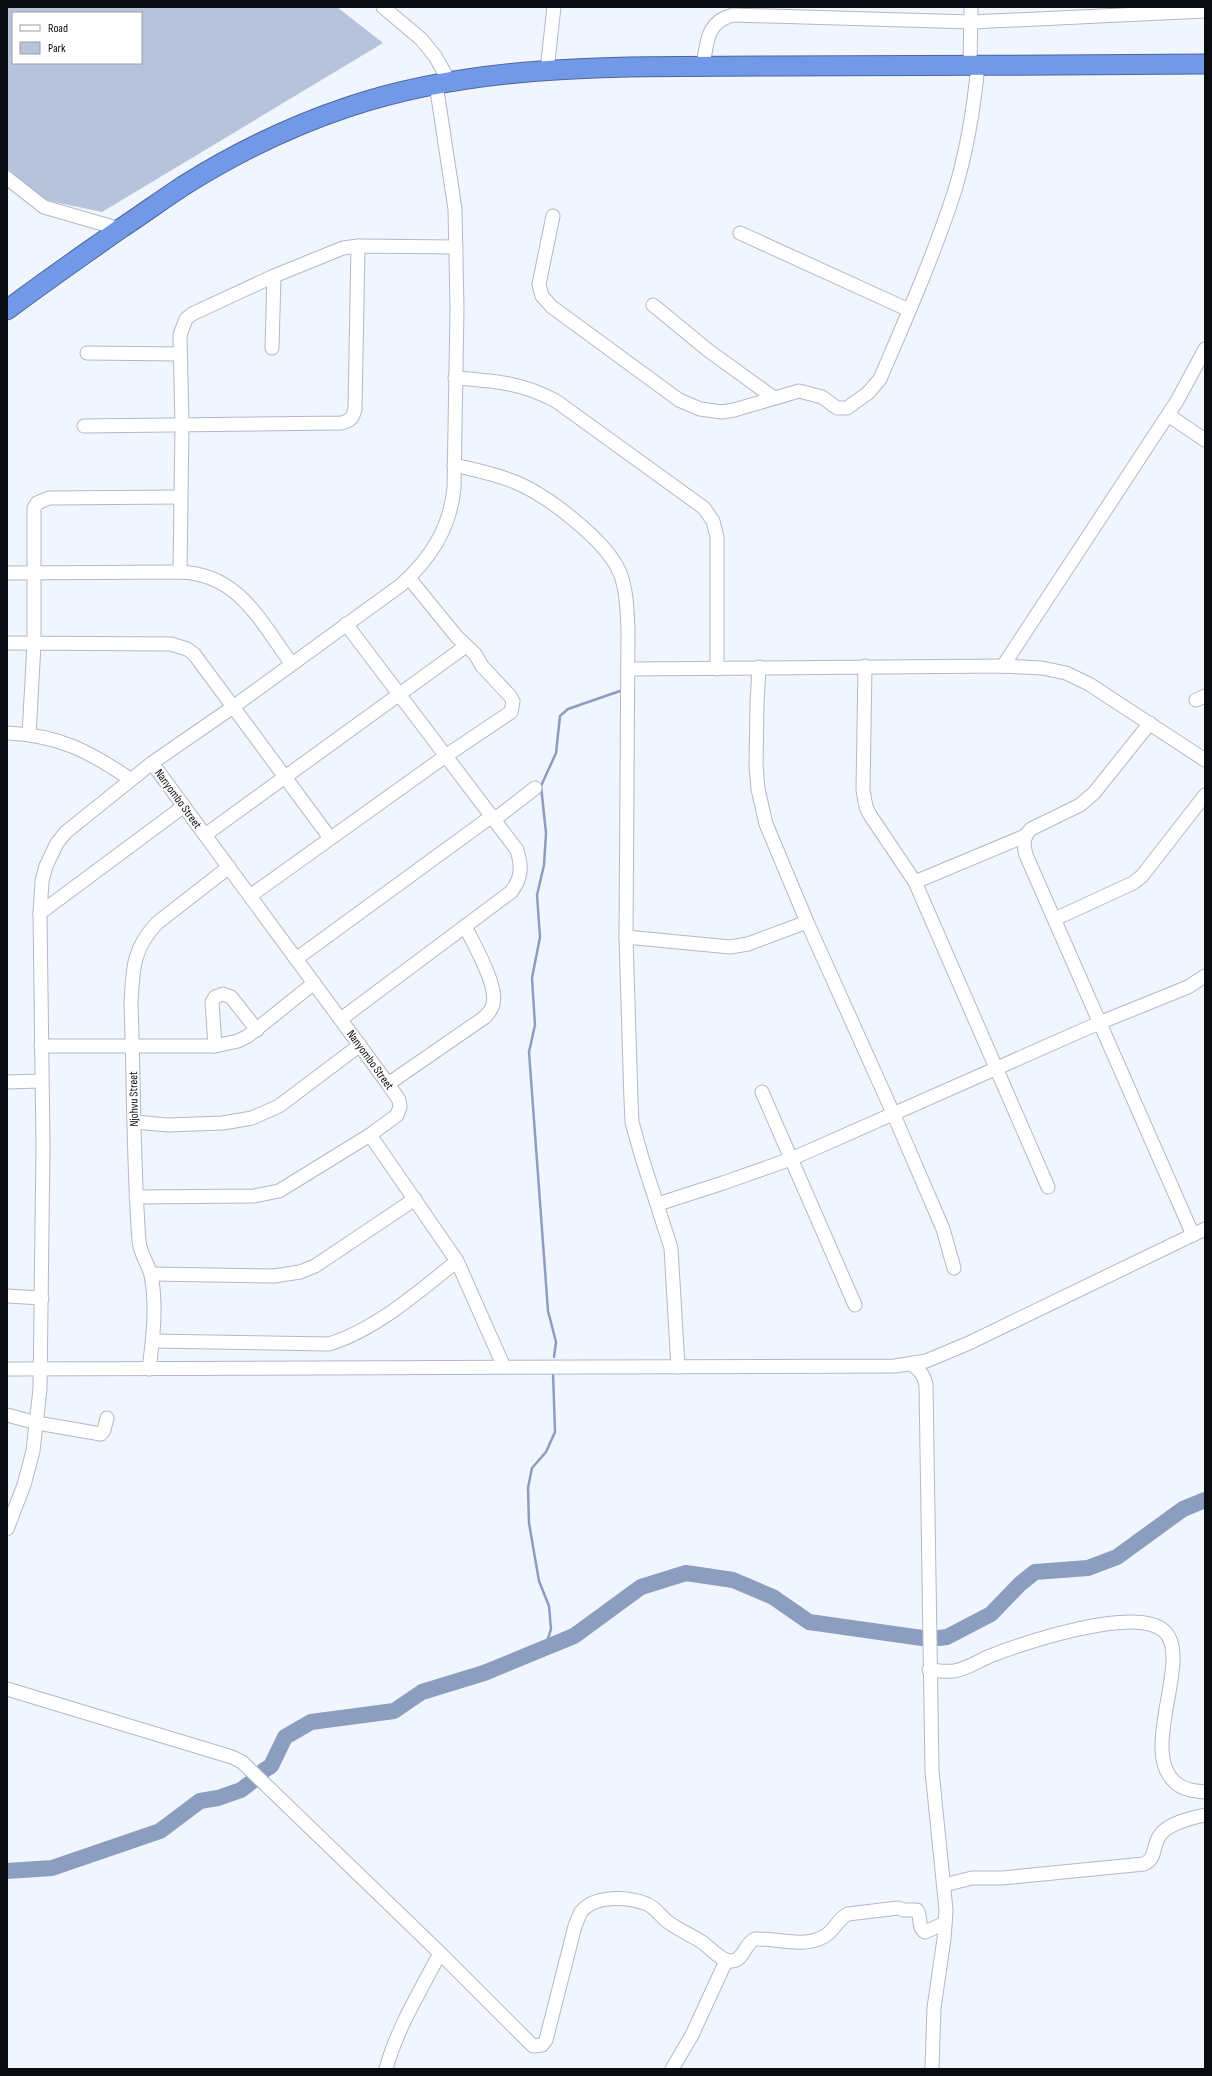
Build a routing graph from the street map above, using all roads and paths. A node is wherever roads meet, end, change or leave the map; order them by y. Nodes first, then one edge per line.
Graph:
1 (382, 7) edge
2 (554, 7) edge
3 (971, 7) edge
4 (1205, 11) edge
5 (971, 22) junction
6 (1205, 64) edge
7 (974, 65) junction
8 (703, 66) junction
9 (547, 70) junction
10 (443, 82) junction
11 (7, 178) edge
12 (553, 216) dead end
13 (120, 229) junction
14 (740, 233) dead end
15 (358, 246) junction
16 (456, 247) junction
17 (274, 276) junction
18 (653, 305) dead end
19 (7, 310) edge
20 (909, 310) junction
21 (272, 348) dead end
22 (1205, 349) edge
23 (87, 353) dead end
24 (180, 354) junction
25 (455, 378) junction
26 (774, 398) junction
27 (1168, 415) junction
28 (182, 425) junction
29 (84, 426) dead end
30 (1205, 440) edge
31 (454, 465) junction
32 (180, 497) junction
33 (180, 572) junction
34 (7, 573) edge
35 (33, 573) junction
36 (409, 578) junction
37 (346, 624) junction
38 (7, 643) edge
39 (34, 644) junction
40 (466, 646) junction
41 (291, 663) junction
42 (865, 666) junction
43 (1003, 666) junction
44 (759, 667) junction
45 (628, 669) junction
46 (717, 669) junction
47 (400, 695) junction
48 (233, 707) junction
49 (1150, 723) junction
50 (7, 733) edge
51 (29, 735) junction
52 (447, 755) junction
53 (1205, 760) edge
54 (152, 763) junction
55 (284, 777) junction
56 (130, 779) junction
57 (535, 788) dead end
58 (1205, 795) edge
59 (184, 806) junction
60 (493, 817) junction
61 (206, 836) junction
62 (1025, 836) junction
63 (330, 838) junction
64 (229, 867) junction
65 (915, 882) junction
66 (250, 896) junction
67 (40, 913) junction
68 (1055, 919) junction
69 (807, 922) junction
70 (465, 926) junction
71 (626, 937) junction
72 (296, 959) junction
73 (1205, 976) edge
74 (314, 983) junction
75 (341, 1019) junction
76 (1099, 1022) junction
77 (257, 1030) junction
78 (360, 1045) junction
79 (41, 1046) junction
80 (214, 1046) junction
81 (133, 1047) junction
82 (997, 1068) junction
83 (41, 1081) junction
84 (7, 1082) edge
85 (388, 1084) junction
86 (762, 1092) dead end
87 (893, 1114) junction
88 (135, 1122) junction
89 (370, 1135) junction
90 (791, 1159) junction
91 (1048, 1187) dead end
92 (136, 1197) junction
93 (415, 1199) junction
94 (658, 1204) junction
95 (1199, 1232) edge
96 (457, 1261) junction
97 (954, 1268) dead end
98 (151, 1274) junction
99 (7, 1296) edge
100 (42, 1298) junction
101 (855, 1305) dead end
102 (153, 1341) junction
103 (911, 1364) junction
104 (504, 1367) junction
105 (678, 1367) junction
106 (7, 1369) edge
107 (40, 1369) junction
108 (149, 1369) junction
109 (7, 1415) edge
110 (107, 1418) dead end
111 (37, 1423) junction
112 (7, 1529) edge
113 (929, 1670) junction
114 (7, 1690) edge
115 (1205, 1792) edge
116 (1205, 1815) edge
117 (944, 1885) junction
118 (946, 1923) junction
119 (440, 1953) junction
120 (726, 1961) junction
121 (386, 2069) edge
122 (672, 2069) edge
123 (932, 2069) edge

1 - 10 street
2 - 9 street
3 - 5 street
4 - 5 street
5 - 7 street
5 - 8 street
6 - 7 highway
7 - 8 highway
7 - 20 street
8 - 9 highway
9 - 10 highway
10 - 13 highway
10 - 16 street
11 - 13 street
12 - 26 street
13 - 19 highway
14 - 20 street
15 - 16 street
15 - 17 street
15 - 28 street
16 - 25 street
17 - 21 street
17 - 24 street
18 - 26 street
20 - 26 street
22 - 27 street
23 - 24 street
24 - 28 street
25 - 31 street
25 - 46 street
27 - 30 street
27 - 43 street
28 - 29 street
28 - 32 street
31 - 36 street
31 - 45 street
32 - 33 street
32 - 35 street
33 - 35 street
33 - 41 street
34 - 35 street
35 - 39 street
36 - 37 street
36 - 40 street
37 - 41 street
37 - 47 street
38 - 39 street
39 - 48 street
39 - 51 street
40 - 47 street
40 - 52 street
41 - 48 street
42 - 43 street
42 - 44 street
42 - 65 street
43 - 49 street
44 - 46 street
44 - 69 street
45 - 46 street
45 - 71 street
47 - 52 street
47 - 55 street
48 - 54 street
48 - 55 street
49 - 53 street
49 - 62 street
50 - 51 street
51 - 56 street
52 - 60 street
52 - 63 street
54 - 56 street
54 - 59 street, Nanyombo Street
55 - 61 street
55 - 63 street
56 - 67 street
57 - 60 street
58 - 68 street
59 - 61 street, Nanyombo Street
59 - 67 street
60 - 70 street
60 - 72 street
61 - 64 street, Nanyombo Street
62 - 65 street
62 - 68 street
63 - 66 street
64 - 66 street, Nanyombo Street
64 - 81 street, Njohvu Street
65 - 82 street
66 - 72 street, Nanyombo Street
67 - 79 street
68 - 76 street
69 - 71 street
69 - 87 street
70 - 75 street
70 - 85 street
71 - 94 street
72 - 74 street, Nanyombo Street
73 - 76 street
74 - 75 street, Nanyombo Street
74 - 77 street
75 - 78 street, Nanyombo Street
76 - 82 street
76 - 95 street
77 - 80 street
77 - 80 street
78 - 85 street, Nanyombo Street
78 - 88 street
79 - 81 street
79 - 83 street
80 - 81 street
81 - 88 street, Njohvu Street
82 - 87 street
82 - 91 street
83 - 84 street
83 - 100 street
85 - 89 street, Nanyombo Street
86 - 90 street
87 - 90 street
87 - 97 street
88 - 92 street, Njohvu Street
89 - 92 street
89 - 93 street
90 - 94 street
90 - 101 street
92 - 98 street, Njohvu Street
93 - 96 street
93 - 98 street
94 - 105 street
95 - 103 street
96 - 102 street
96 - 104 street
98 - 102 street, Njohvu Street
99 - 100 street
100 - 107 street
102 - 108 street, Njohvu Street
103 - 105 street
103 - 113 street
104 - 105 street
104 - 108 street
106 - 107 street
107 - 108 street
107 - 111 street
109 - 111 street
110 - 111 street
111 - 112 street
113 - 115 street
113 - 117 street
114 - 119 street
116 - 117 street
117 - 118 street
118 - 120 street
118 - 123 street
119 - 120 street
119 - 121 street
120 - 122 street

